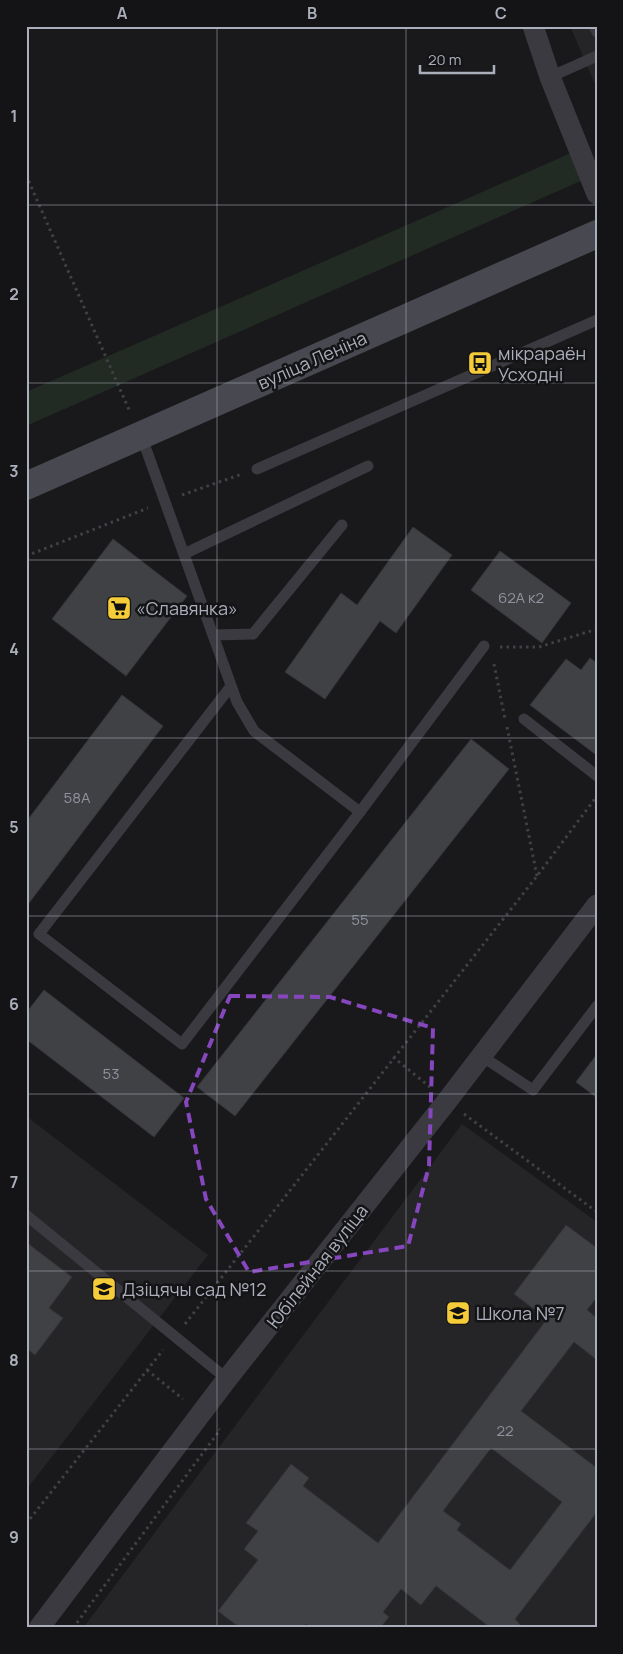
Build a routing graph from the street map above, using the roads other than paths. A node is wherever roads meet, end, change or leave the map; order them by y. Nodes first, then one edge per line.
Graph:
1 (533, 26) edge
2 (594, 26) edge
3 (597, 32) edge
4 (597, 56) edge
5 (550, 77) junction
6 (597, 194) edge
7 (597, 234) edge
8 (597, 320) edge
9 (141, 435) junction
10 (368, 466) dead end
11 (257, 469) road end
12 (26, 486) edge
13 (342, 525) dead end
14 (184, 554) junction
15 (213, 635) junction
16 (487, 646) road end
17 (231, 686) junction
18 (524, 719) dead end
19 (597, 776) edge
20 (360, 812) junction
21 (596, 905) edge
22 (597, 1006) edge
23 (480, 1055) junction
24 (26, 1215) edge
25 (227, 1379) junction
26 (39, 1628) edge

1 - 5 street
2 - 3 lane
4 - 5 lane
5 - 6 street
7 - 9 main road, вуліца Леніна
8 - 11 lane
9 - 12 main road, вуліца Леніна
9 - 14 lane
10 - 14 lane
13 - 15 lane
14 - 15 lane
15 - 17 lane
16 - 20 lane
17 - 20 lane
17 - 20 lane
18 - 19 lane
21 - 23 street, Юбілейная вуліца
22 - 23 lane
23 - 25 street, Юбілейная вуліца
24 - 25 lane
25 - 26 street, Юбілейная вуліца

